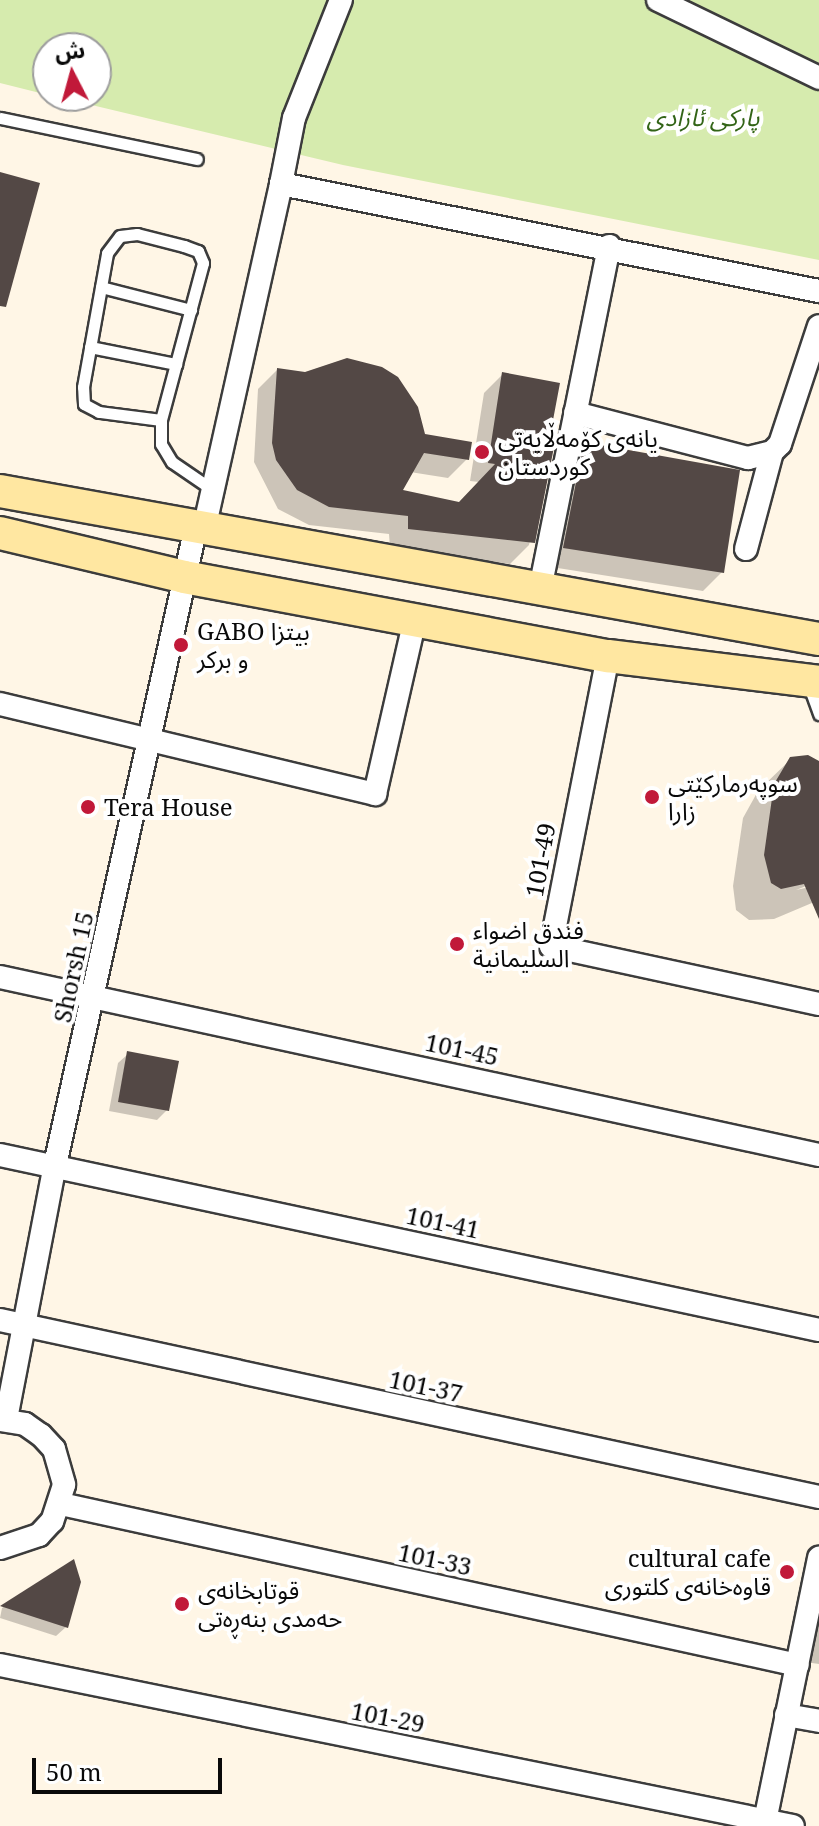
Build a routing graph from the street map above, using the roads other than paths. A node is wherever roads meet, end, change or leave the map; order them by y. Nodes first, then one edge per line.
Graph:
1 (341, 0) edge
2 (658, 0) edge
3 (819, 78) edge
4 (0, 118) edge
5 (197, 159) dead end
6 (281, 184) junction
7 (609, 246) junction
8 (101, 287) junction
9 (819, 291) edge
10 (191, 310) junction
11 (819, 326) edge
12 (90, 347) junction
13 (176, 364) junction
14 (575, 413) junction
15 (161, 420) junction
16 (772, 452) junction
17 (213, 490) junction
18 (0, 491) edge
19 (200, 528) junction
20 (0, 533) edge
21 (746, 549) dead end
22 (184, 577) junction
23 (540, 589) junction
24 (415, 620) junction
25 (819, 639) edge
26 (608, 656) junction
27 (813, 682) edge
28 (0, 704) edge
29 (819, 714) edge
30 (148, 739) junction
31 (0, 977) edge
32 (94, 995) junction
33 (819, 1004) edge
34 (0, 1155) edge
35 (819, 1155) edge
36 (55, 1165) junction
37 (0, 1320) edge
38 (22, 1325) junction
39 (819, 1330) edge
40 (3, 1420) edge
41 (819, 1497) edge
42 (61, 1504) junction
43 (0, 1548) edge
44 (819, 1558) edge
45 (0, 1665) edge
46 (798, 1665) junction
47 (786, 1715) junction
48 (819, 1721) edge
49 (765, 1823) edge
50 (793, 1826) edge

1 - 6 street, Shorsh 15
2 - 3 street
4 - 5 lane
6 - 7 street
6 - 17 street, Shorsh 15
7 - 9 street
7 - 14 street
8 - 10 lane
8 - 10 lane
8 - 12 lane
10 - 13 lane
11 - 16 street
12 - 13 lane
12 - 15 lane
13 - 15 lane
14 - 16 street
14 - 23 street
15 - 17 lane
16 - 21 street
17 - 19 street, Shorsh 15
18 - 19 main road
19 - 22 street, Shorsh 15
19 - 23 main road
20 - 22 main road
22 - 24 main road
22 - 30 street, Shorsh 15
23 - 25 main road
24 - 26 main road
24 - 30 street
26 - 27 main road
26 - 33 street, 101-49
27 - 29 lane
28 - 30 street
30 - 32 street, Shorsh 15
31 - 32 street, 101-45
32 - 35 street, 101-45
32 - 36 street, Shorsh 15
34 - 36 street, 101-41
36 - 38 street, Shorsh 15
36 - 39 street, 101-41
37 - 38 street, 101-37
38 - 40 street, Shorsh 15
38 - 41 street, 101-37
40 - 42 street, Shorsh 15
42 - 43 street
42 - 46 street, 101-33
44 - 46 street
45 - 49 street, 101-29
46 - 47 street
47 - 48 street
47 - 49 street
49 - 50 street, 101-29

